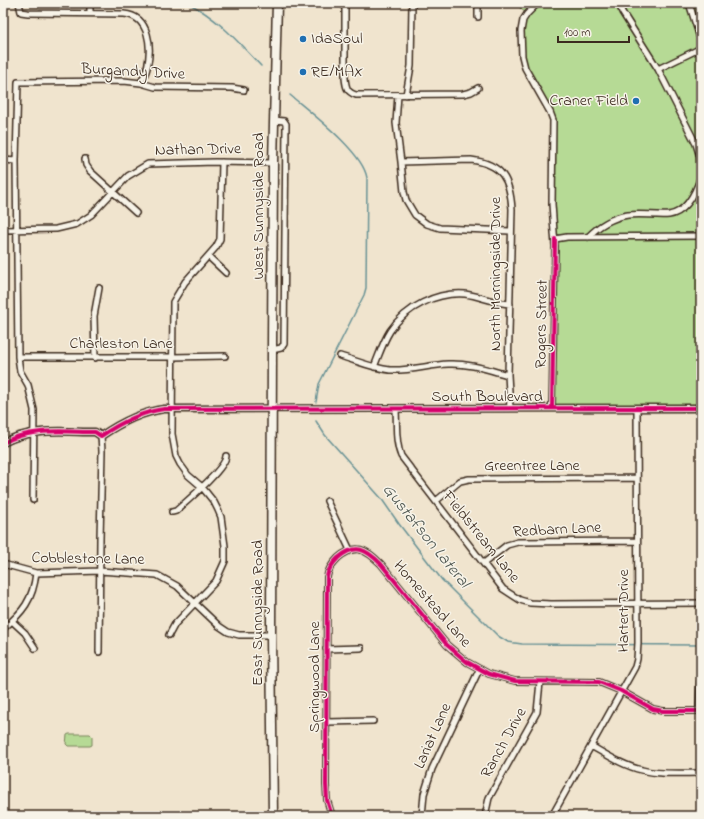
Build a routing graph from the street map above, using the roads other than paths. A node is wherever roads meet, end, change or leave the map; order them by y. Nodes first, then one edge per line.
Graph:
1 (19, 3) edge
2 (90, 3) edge
3 (277, 3) edge
4 (344, 3) edge
5 (412, 3) edge
6 (478, 3) edge
7 (538, 3) edge
8 (619, 3) edge
9 (689, 3) edge
10 (90, 14) junction
11 (478, 17) dead end
12 (701, 41) edge
13 (701, 48) edge
14 (658, 69) junction
15 (141, 82) junction
16 (478, 88) dead end
17 (244, 90) dead end
18 (406, 94) junction
19 (398, 95) junction
20 (274, 120) junction
21 (699, 148) edge
22 (85, 159) dead end
23 (3, 160) edge
24 (701, 160) edge
25 (16, 161) junction
26 (222, 162) junction
27 (401, 162) junction
28 (273, 163) junction
29 (701, 176) edge
30 (112, 192) junction
31 (136, 213) dead end
32 (3, 230) edge
33 (18, 230) junction
34 (510, 231) junction
35 (701, 236) edge
36 (588, 237) junction
37 (555, 239) junction
38 (208, 256) junction
39 (226, 273) dead end
40 (99, 288) dead end
41 (510, 304) junction
42 (272, 350) junction
43 (225, 356) dead end
44 (340, 356) dead end
45 (18, 357) junction
46 (95, 358) junction
47 (172, 358) junction
48 (374, 367) junction
49 (508, 375) junction
50 (510, 408) junction
51 (552, 408) junction
52 (637, 408) junction
53 (701, 408) edge
54 (172, 410) junction
55 (273, 410) junction
56 (396, 410) junction
57 (34, 433) junction
58 (101, 436) junction
59 (3, 443) edge
60 (226, 456) dead end
61 (636, 478) junction
62 (202, 487) junction
63 (33, 500) dead end
64 (327, 501) dead end
65 (436, 501) junction
66 (172, 512) dead end
67 (637, 541) junction
68 (352, 550) junction
69 (484, 563) junction
70 (3, 564) edge
71 (100, 571) junction
72 (36, 573) junction
73 (637, 603) junction
74 (701, 603) edge
75 (194, 604) junction
76 (12, 621) junction
77 (3, 629) edge
78 (169, 634) dead end
79 (271, 635) junction
80 (35, 648) dead end
81 (361, 648) dead end
82 (326, 649) junction
83 (99, 652) dead end
84 (479, 670) junction
85 (540, 682) junction
86 (700, 682) dead end
87 (621, 691) junction
88 (700, 710) edge
89 (373, 721) dead end
90 (327, 722) junction
91 (591, 746) junction
92 (701, 773) edge
93 (554, 815) edge
94 (273, 816) edge
95 (332, 816) edge
96 (422, 816) edge
97 (485, 816) edge

1 - 10 street
2 - 10 street
3 - 20 main road, West Sunnyside Road
4 - 19 street
5 - 18 street
6 - 11 street
7 - 37 street, Rogers Street
8 - 14 street
9 - 12 street
10 - 15 street
13 - 14 street
14 - 21 street
15 - 17 street, Burgandy Drive
15 - 25 street, Burgandy Drive
16 - 18 street
18 - 19 street
19 - 27 street
20 - 28 main road, West Sunnyside Road
20 - 42 street
21 - 24 street
22 - 30 street
23 - 25 street
25 - 33 street
26 - 28 street, Nathan Drive
26 - 30 street, Nathan Drive
26 - 38 street
27 - 34 street
27 - 34 street, North Morningside Drive
28 - 42 main road, West Sunnyside Road
29 - 36 street
30 - 31 street
30 - 33 street, Nathan Drive
32 - 33 street, Nathan Drive
33 - 45 street
34 - 41 street, North Morningside Drive
35 - 36 street
36 - 37 street
37 - 51 street, Rogers Street
38 - 39 street
38 - 47 street
40 - 46 street
41 - 48 street
41 - 49 street, North Morningside Drive
42 - 55 main road, West Sunnyside Road
43 - 47 street, Charleston Lane
44 - 48 street
45 - 46 street, Charleston Lane
45 - 57 street
46 - 47 street, Charleston Lane
47 - 54 street
48 - 49 street
49 - 50 street, North Morningside Drive
50 - 51 street, South Boulevard
50 - 56 street, South Boulevard
51 - 52 street, South Boulevard
52 - 53 street, South Boulevard
52 - 61 street, Hartert Drive
54 - 55 street, South Boulevard
54 - 58 street, South Boulevard
54 - 62 street
55 - 56 street, South Boulevard
55 - 79 main road, East Sunnyside Road
56 - 65 street, Fieldstream Lane
57 - 58 street
57 - 59 street
57 - 63 street
58 - 71 street
60 - 62 street
61 - 65 street, Greentree Lane
61 - 67 street, Hartert Drive
62 - 66 street
62 - 75 street
64 - 68 street
65 - 69 street, Fieldstream Lane
67 - 69 street, Redbarn Lane
67 - 73 street, Hartert Drive
68 - 82 street, Springwood Lane
68 - 84 street, Homestead Lane
69 - 73 street, Fieldstream Lane
70 - 72 street, Cobblestone Lane
71 - 72 street, Cobblestone Lane
71 - 75 street, Cobblestone Lane
71 - 83 street
72 - 76 street
73 - 74 street, Fieldstream Lane
73 - 87 street, Hartert Drive
75 - 78 street
75 - 79 street, Cobblestone Lane
76 - 77 street
76 - 80 street
79 - 94 main road, East Sunnyside Road
81 - 82 street, Springwood Lane
82 - 90 street, Springwood Lane
84 - 85 street, Homestead Lane
84 - 96 street, Lariat Lane
85 - 87 street, Homestead Lane
85 - 97 street, Ranch Drive
86 - 88 street
87 - 88 street, Homestead Lane
87 - 91 street, Hartert Drive
89 - 90 street, Springwood Lane
90 - 95 street, Springwood Lane
91 - 92 street
91 - 93 street, Hartert Drive

